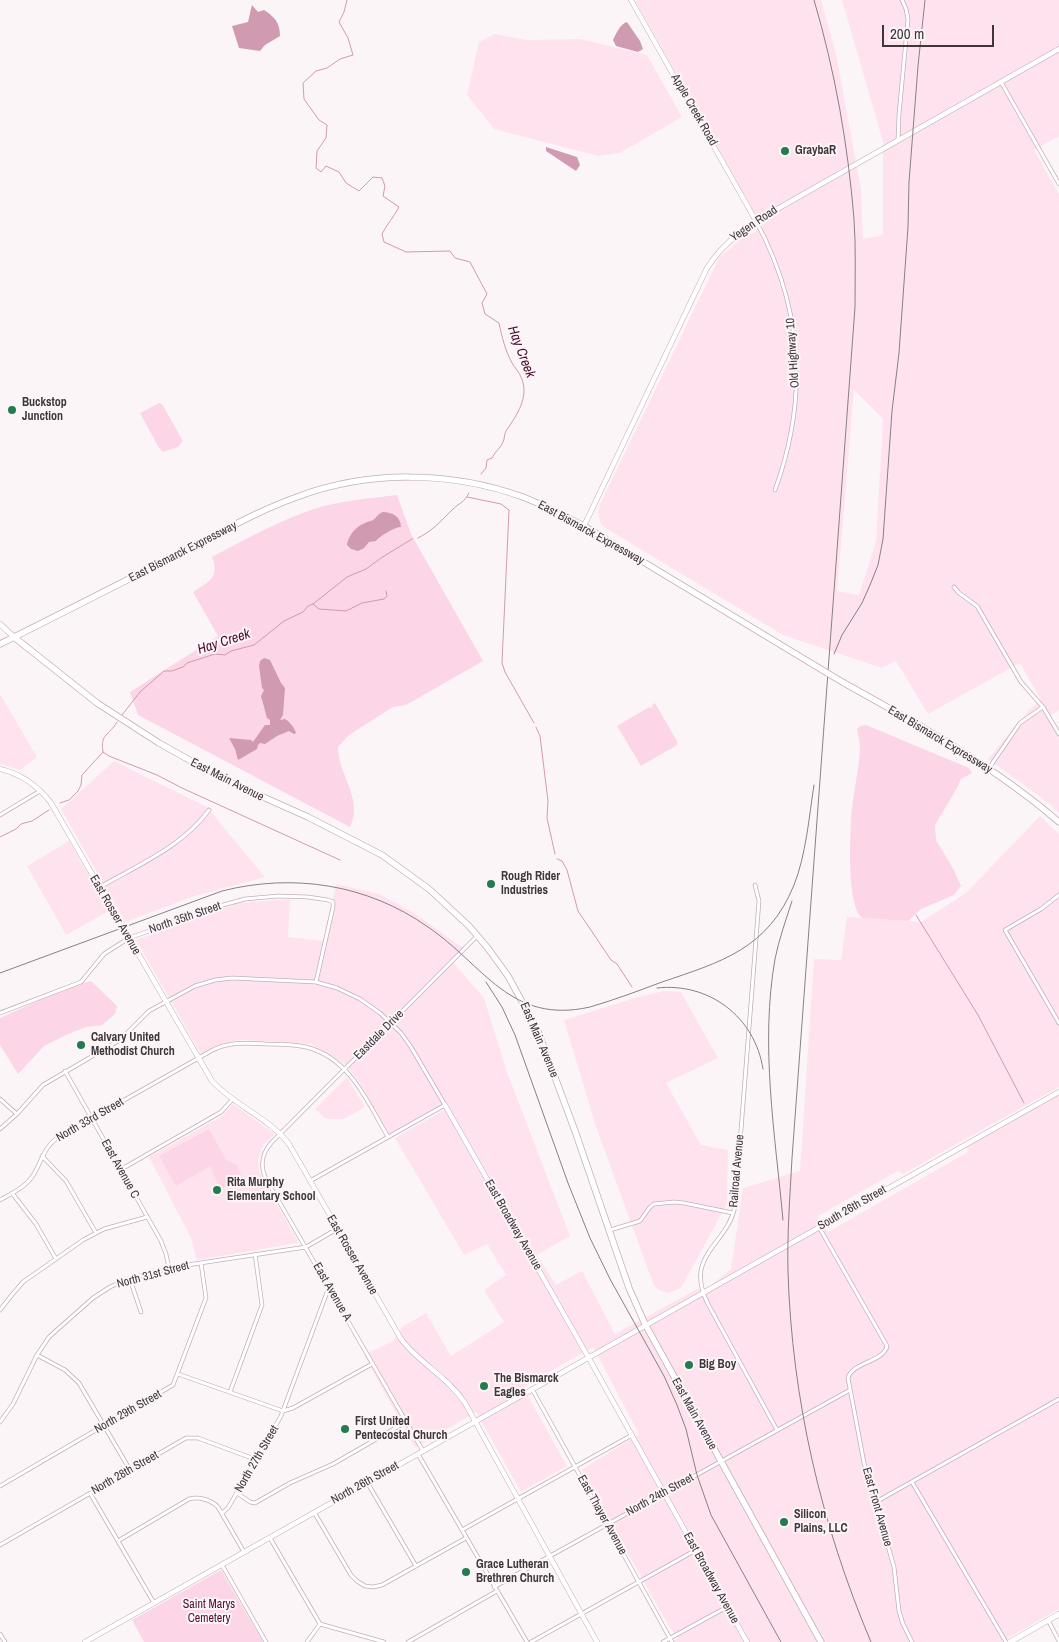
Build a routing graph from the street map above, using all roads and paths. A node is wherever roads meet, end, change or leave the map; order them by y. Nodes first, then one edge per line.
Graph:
1 (631, 0) edge
2 (902, 0) edge
3 (1059, 49) edge
4 (1001, 82) junction
5 (898, 140) junction
6 (1059, 184) edge
7 (756, 221) junction
8 (775, 490) dead end
9 (584, 526) junction
10 (954, 587) dead end
11 (0, 624) edge
12 (14, 637) junction
13 (0, 644) edge
14 (1043, 707) junction
15 (1059, 734) edge
16 (0, 769) edge
17 (989, 769) junction
18 (41, 791) junction
19 (209, 810) dead end
20 (0, 815) edge
21 (1059, 822) edge
22 (756, 885) dead end
23 (100, 887) junction
24 (1059, 895) edge
25 (478, 936) junction
26 (129, 938) junction
27 (316, 982) junction
28 (165, 1002) junction
29 (0, 1013) edge
30 (391, 1022) junction
31 (1059, 1023) edge
32 (198, 1058) junction
33 (345, 1068) junction
34 (65, 1071) junction
35 (1059, 1092) edge
36 (0, 1099) edge
37 (232, 1100) junction
38 (444, 1105) junction
39 (17, 1114) junction
40 (92, 1118) junction
41 (0, 1129) edge
42 (280, 1134) junction
43 (388, 1137) junction
44 (42, 1156) junction
45 (120, 1170) junction
46 (310, 1181) junction
47 (12, 1193) junction
48 (0, 1200) edge
49 (733, 1213) junction
50 (148, 1217) junction
51 (819, 1228) junction
52 (337, 1229) junction
53 (609, 1230) junction
54 (96, 1233) junction
55 (306, 1247) junction
56 (255, 1254) junction
57 (56, 1259) junction
58 (201, 1263) junction
59 (169, 1268) junction
60 (130, 1279) junction
61 (329, 1287) junction
62 (703, 1292) junction
63 (0, 1310) edge
64 (142, 1312) dead end
65 (646, 1324) junction
66 (37, 1355) junction
67 (588, 1357) junction
68 (372, 1364) junction
69 (178, 1374) junction
70 (532, 1389) junction
71 (850, 1390) junction
72 (230, 1392) junction
73 (1059, 1399) edge
74 (283, 1411) junction
75 (476, 1421) junction
76 (0, 1422) edge
77 (406, 1422) junction
78 (105, 1425) junction
79 (777, 1430) junction
80 (632, 1435) junction
81 (420, 1453) junction
82 (257, 1460) junction
83 (721, 1461) junction
84 (575, 1467) junction
85 (130, 1470) junction
86 (367, 1482) junction
87 (912, 1482) junction
88 (0, 1486) edge
89 (90, 1493) junction
90 (237, 1493) junction
91 (664, 1493) junction
92 (518, 1499) junction
93 (874, 1503) junction
94 (314, 1512) junction
95 (222, 1513) junction
96 (607, 1524) junction
97 (462, 1530) junction
98 (270, 1538) junction
99 (466, 1538) junction
100 (118, 1541) junction
101 (0, 1545) edge
102 (696, 1550) junction
103 (244, 1552) junction
104 (550, 1556) junction
105 (222, 1565) junction
106 (416, 1566) junction
107 (638, 1581) junction
108 (494, 1587) junction
109 (497, 1591) junction
110 (154, 1603) junction
111 (727, 1607) junction
112 (581, 1613) junction
113 (1059, 1614) edge
114 (1048, 1620) junction
115 (320, 1624) junction
116 (0, 1635) edge
117 (671, 1640) edge
118 (1059, 1641) edge
119 (5, 1642) edge
120 (85, 1642) edge
121 (266, 1642) edge
122 (307, 1642) edge
123 (384, 1642) edge
124 (408, 1642) edge
125 (526, 1642) edge
126 (531, 1642) edge
127 (597, 1642) edge
128 (663, 1642) edge
129 (747, 1642) edge
130 (821, 1642) edge
131 (912, 1642) edge
132 (1006, 1642) edge
133 (1010, 1642) edge

1 - 7 street, Apple Creek Road
2 - 5 street
3 - 4 street, Yegen Road
4 - 5 street, Yegen Road
4 - 6 street
5 - 7 street, Yegen Road
7 - 8 street, Old Highway 10
7 - 9 street, Yegen Road
9 - 12 main road, East Bismarck Expressway
9 - 17 main road, East Bismarck Expressway, bridge
10 - 14 street
11 - 12 main road, East Main Avenue
12 - 13 main road, East Bismarck Expressway
12 - 25 main road, East Main Avenue
14 - 15 street
14 - 17 street
16 - 18 street, East Rosser Avenue
17 - 21 main road, East Bismarck Expressway
18 - 20 street
18 - 23 street, East Rosser Avenue
19 - 23 street
22 - 49 street, Railroad Avenue
23 - 26 street, East Rosser Avenue
24 - 31 street
25 - 30 street, Eastdale Drive
25 - 53 main road, East Main Avenue
26 - 27 street, North 35th Street
26 - 28 street, East Rosser Avenue
26 - 29 street, North 35th Street
27 - 28 street, East Broadway Avenue
27 - 30 street, East Broadway Avenue
28 - 32 street, East Rosser Avenue
28 - 34 street, East Broadway Avenue
30 - 33 street, Eastdale Drive
30 - 38 street, East Broadway Avenue
32 - 33 street
32 - 37 street, East Rosser Avenue
32 - 40 street, North 33rd Street
33 - 42 street, Eastdale Drive
33 - 43 street
34 - 39 street, East Broadway Avenue
34 - 40 street, East Avenue C
35 - 51 street, South 26th Street
36 - 39 street
37 - 42 street, East Rosser Avenue
37 - 45 street
38 - 43 street
38 - 67 street, East Broadway Avenue
39 - 41 street, East Broadway Avenue
40 - 44 street, North 33rd Street
40 - 45 street, East Avenue C
42 - 46 street, East Rosser Avenue
42 - 55 street, East Avenue A
43 - 46 street
44 - 47 street, North 33rd Street
44 - 54 street
45 - 50 street, East Avenue C
46 - 52 street, East Rosser Avenue
47 - 48 street, North 33rd Street
47 - 57 street
49 - 53 street
49 - 62 street, Railroad Avenue
50 - 54 street
50 - 59 street, East Avenue C
51 - 62 street, South 26th Street
51 - 71 street, East Front Avenue
52 - 55 street, North 31st Street
52 - 75 street, East Rosser Avenue
53 - 65 main road, East Main Avenue
54 - 57 street
55 - 56 street, North 31st Street
55 - 61 street, East Avenue A
56 - 58 street, North 31st Street
56 - 72 street
57 - 63 street
58 - 59 street, North 31st Street
58 - 69 street
59 - 60 street, North 31st Street
60 - 64 street
60 - 66 street, North 31st Street
61 - 68 street, East Avenue A
61 - 74 street
62 - 65 street, South 26th Street
62 - 79 street, Railroad Avenue
65 - 67 street, North 26th Street
65 - 83 main road, East Main Avenue
66 - 76 street, North 31st Street
66 - 78 street
67 - 70 street, North 26th Street
67 - 80 street, East Broadway Avenue
68 - 74 street, North 27th Street
68 - 77 street, East Avenue A
69 - 72 street
69 - 78 street, North 29th Street
70 - 75 street, North 26th Street
70 - 84 street, East Thayer Avenue
71 - 79 street, North 24th Street
71 - 93 street, East Front Avenue
72 - 74 street
73 - 87 street
74 - 82 street, North 27th Street
75 - 81 street, North 26th Street
75 - 92 street, East Rosser Avenue
77 - 81 street, East Avenue A
77 - 90 street
78 - 85 street
78 - 88 street, North 29th Street
79 - 83 street, North 24th Street
80 - 84 street
80 - 91 street, East Broadway Avenue
81 - 86 street, North 26th Street
81 - 97 street, East Avenue A
82 - 85 street, North 28th Street
82 - 90 street, North 27th Street
83 - 91 street, North 24th Street
83 - 130 main road, East Main Avenue
84 - 92 street
84 - 96 street, East Thayer Avenue
85 - 89 street, North 28th Street
86 - 94 street, North 26th Street
86 - 106 street
87 - 93 street
87 - 132 street
89 - 100 street
89 - 101 street, North 28th Street
90 - 95 street, North 27th Street
91 - 96 street, North 24th Street
91 - 102 street, East Broadway Avenue
92 - 97 street
92 - 104 street, East Rosser Avenue
93 - 131 street, East Front Avenue
94 - 98 street, North 26th Street
94 - 106 street
95 - 100 street
95 - 103 street
96 - 104 street, North 24th Street
96 - 107 street, East Thayer Avenue
97 - 99 street, East Avenue A
98 - 103 street, North 26th Street
98 - 115 street
99 - 106 street
99 - 108 street, East Avenue A
100 - 110 street
102 - 107 street
102 - 111 street, East Broadway Avenue
103 - 105 street, North 26th Street
104 - 108 street, North 24th Street
104 - 112 street, East Rosser Avenue
105 - 110 street, North 26th Street
105 - 121 street
107 - 112 street
107 - 117 street, East Thayer Avenue
108 - 109 street, East Avenue A
109 - 124 street
109 - 125 street, East Avenue A
110 - 120 street, North 26th Street
111 - 117 street
111 - 129 street, East Broadway Avenue
112 - 126 street
112 - 127 street, East Rosser Avenue
113 - 114 main road
114 - 118 street
114 - 133 main road
115 - 122 street
115 - 123 street
116 - 119 street
117 - 128 street

